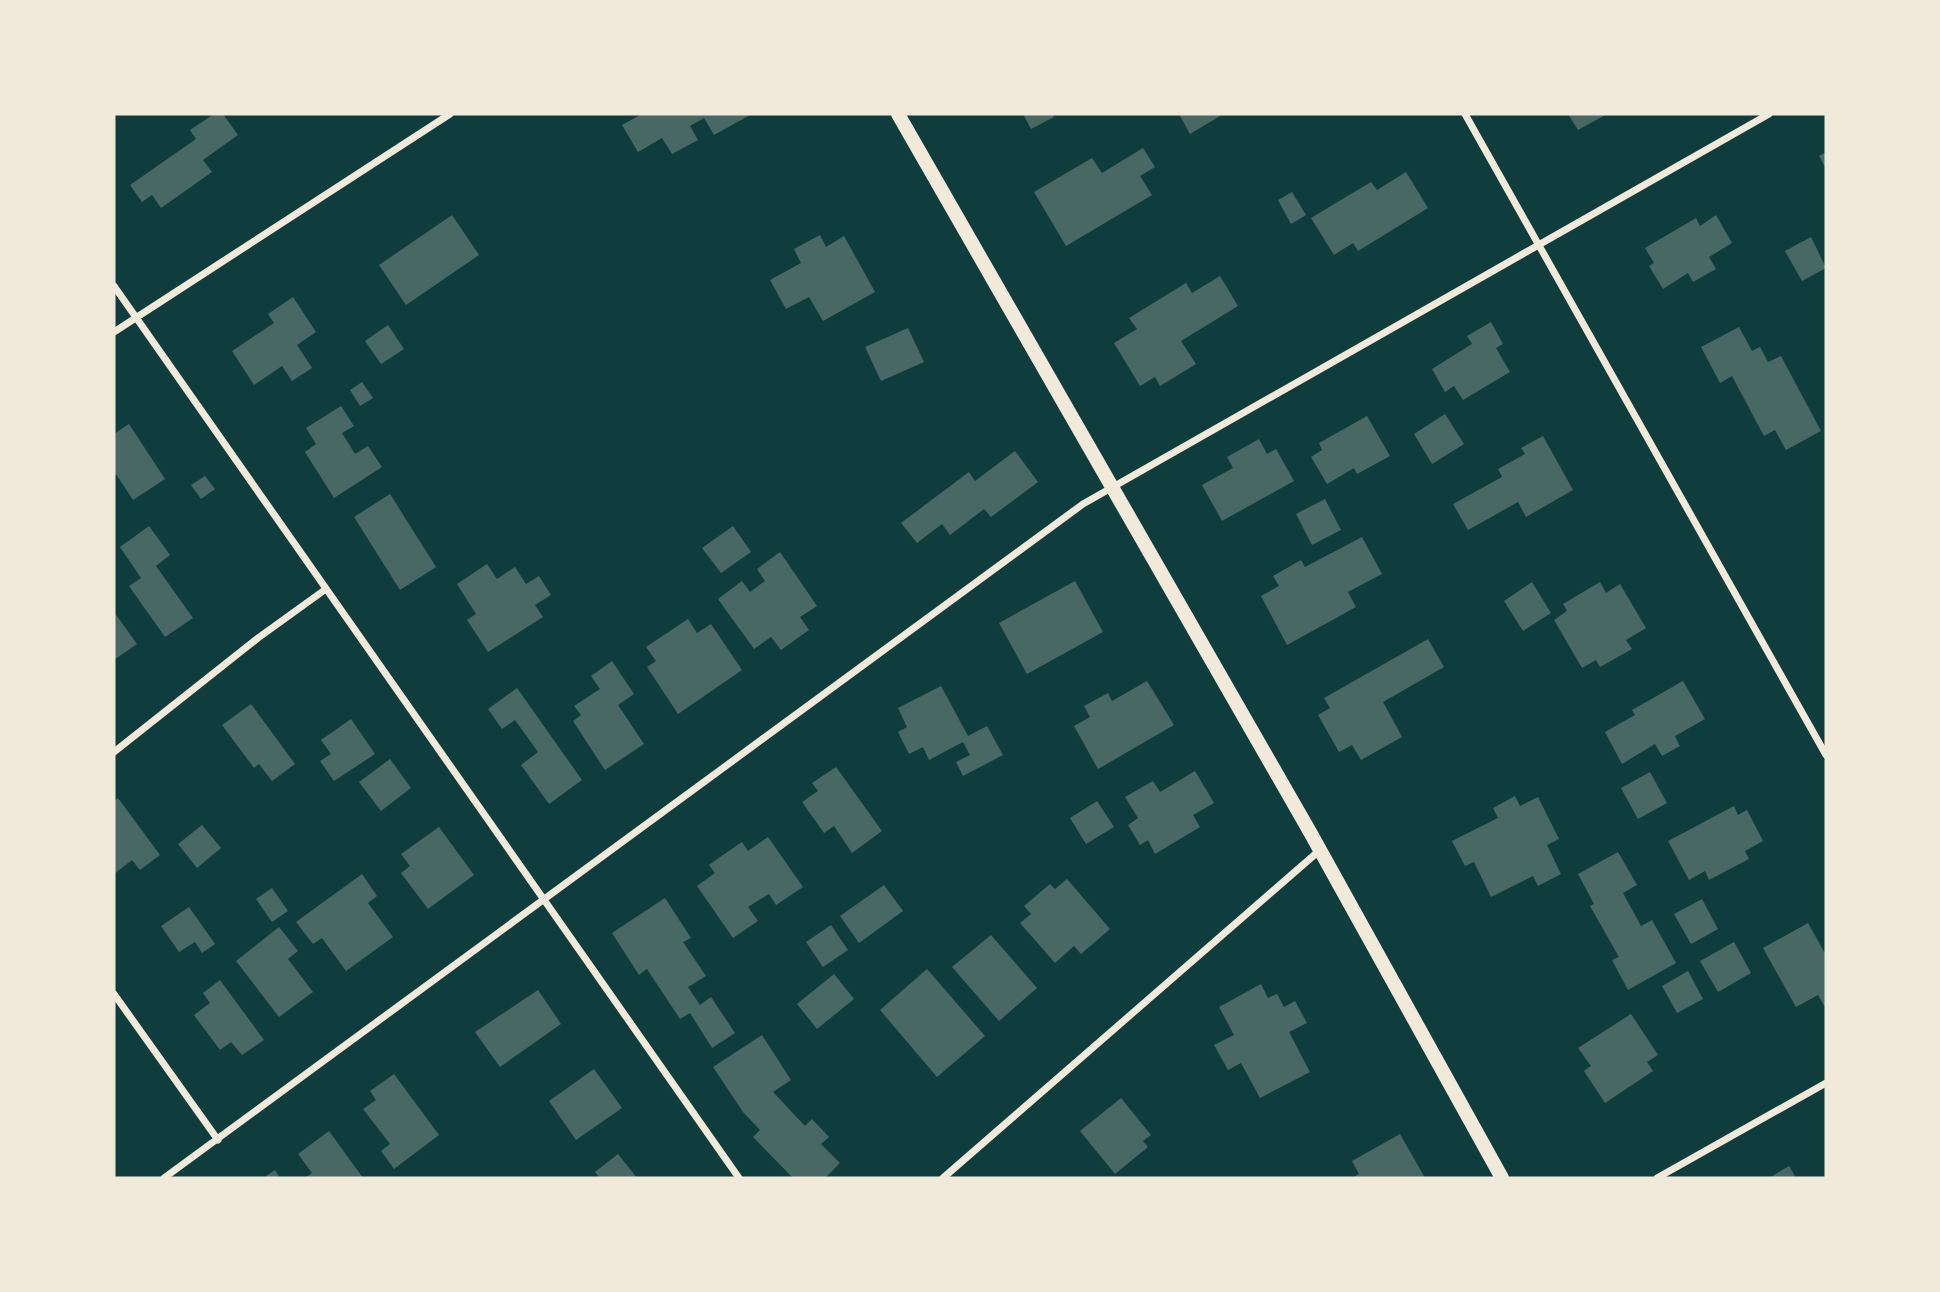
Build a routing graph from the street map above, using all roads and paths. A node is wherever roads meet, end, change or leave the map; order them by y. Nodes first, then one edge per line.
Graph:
1 (450, 114) edge
2 (898, 114) edge
3 (1465, 114) edge
4 (1769, 114) edge
5 (1539, 243) junction
6 (114, 286) edge
7 (136, 317) junction
8 (114, 331) edge
9 (1113, 487) junction
10 (326, 589) junction
11 (114, 752) edge
12 (1826, 755) edge
13 (1320, 850) junction
14 (543, 898) junction
15 (114, 993) edge
16 (1826, 1083) edge
17 (218, 1140) junction
18 (164, 1178) edge
19 (739, 1178) edge
20 (943, 1178) edge
21 (1503, 1178) edge
22 (1657, 1178) edge

1 - 7 street
2 - 9 main road
3 - 5 street
4 - 5 street
5 - 9 street
5 - 12 street
6 - 7 street
7 - 8 street
7 - 10 street
9 - 13 main road
9 - 14 street
10 - 11 street
10 - 14 street
13 - 20 street
13 - 21 main road
14 - 17 street
14 - 19 street
15 - 17 street
16 - 22 street
17 - 18 street

